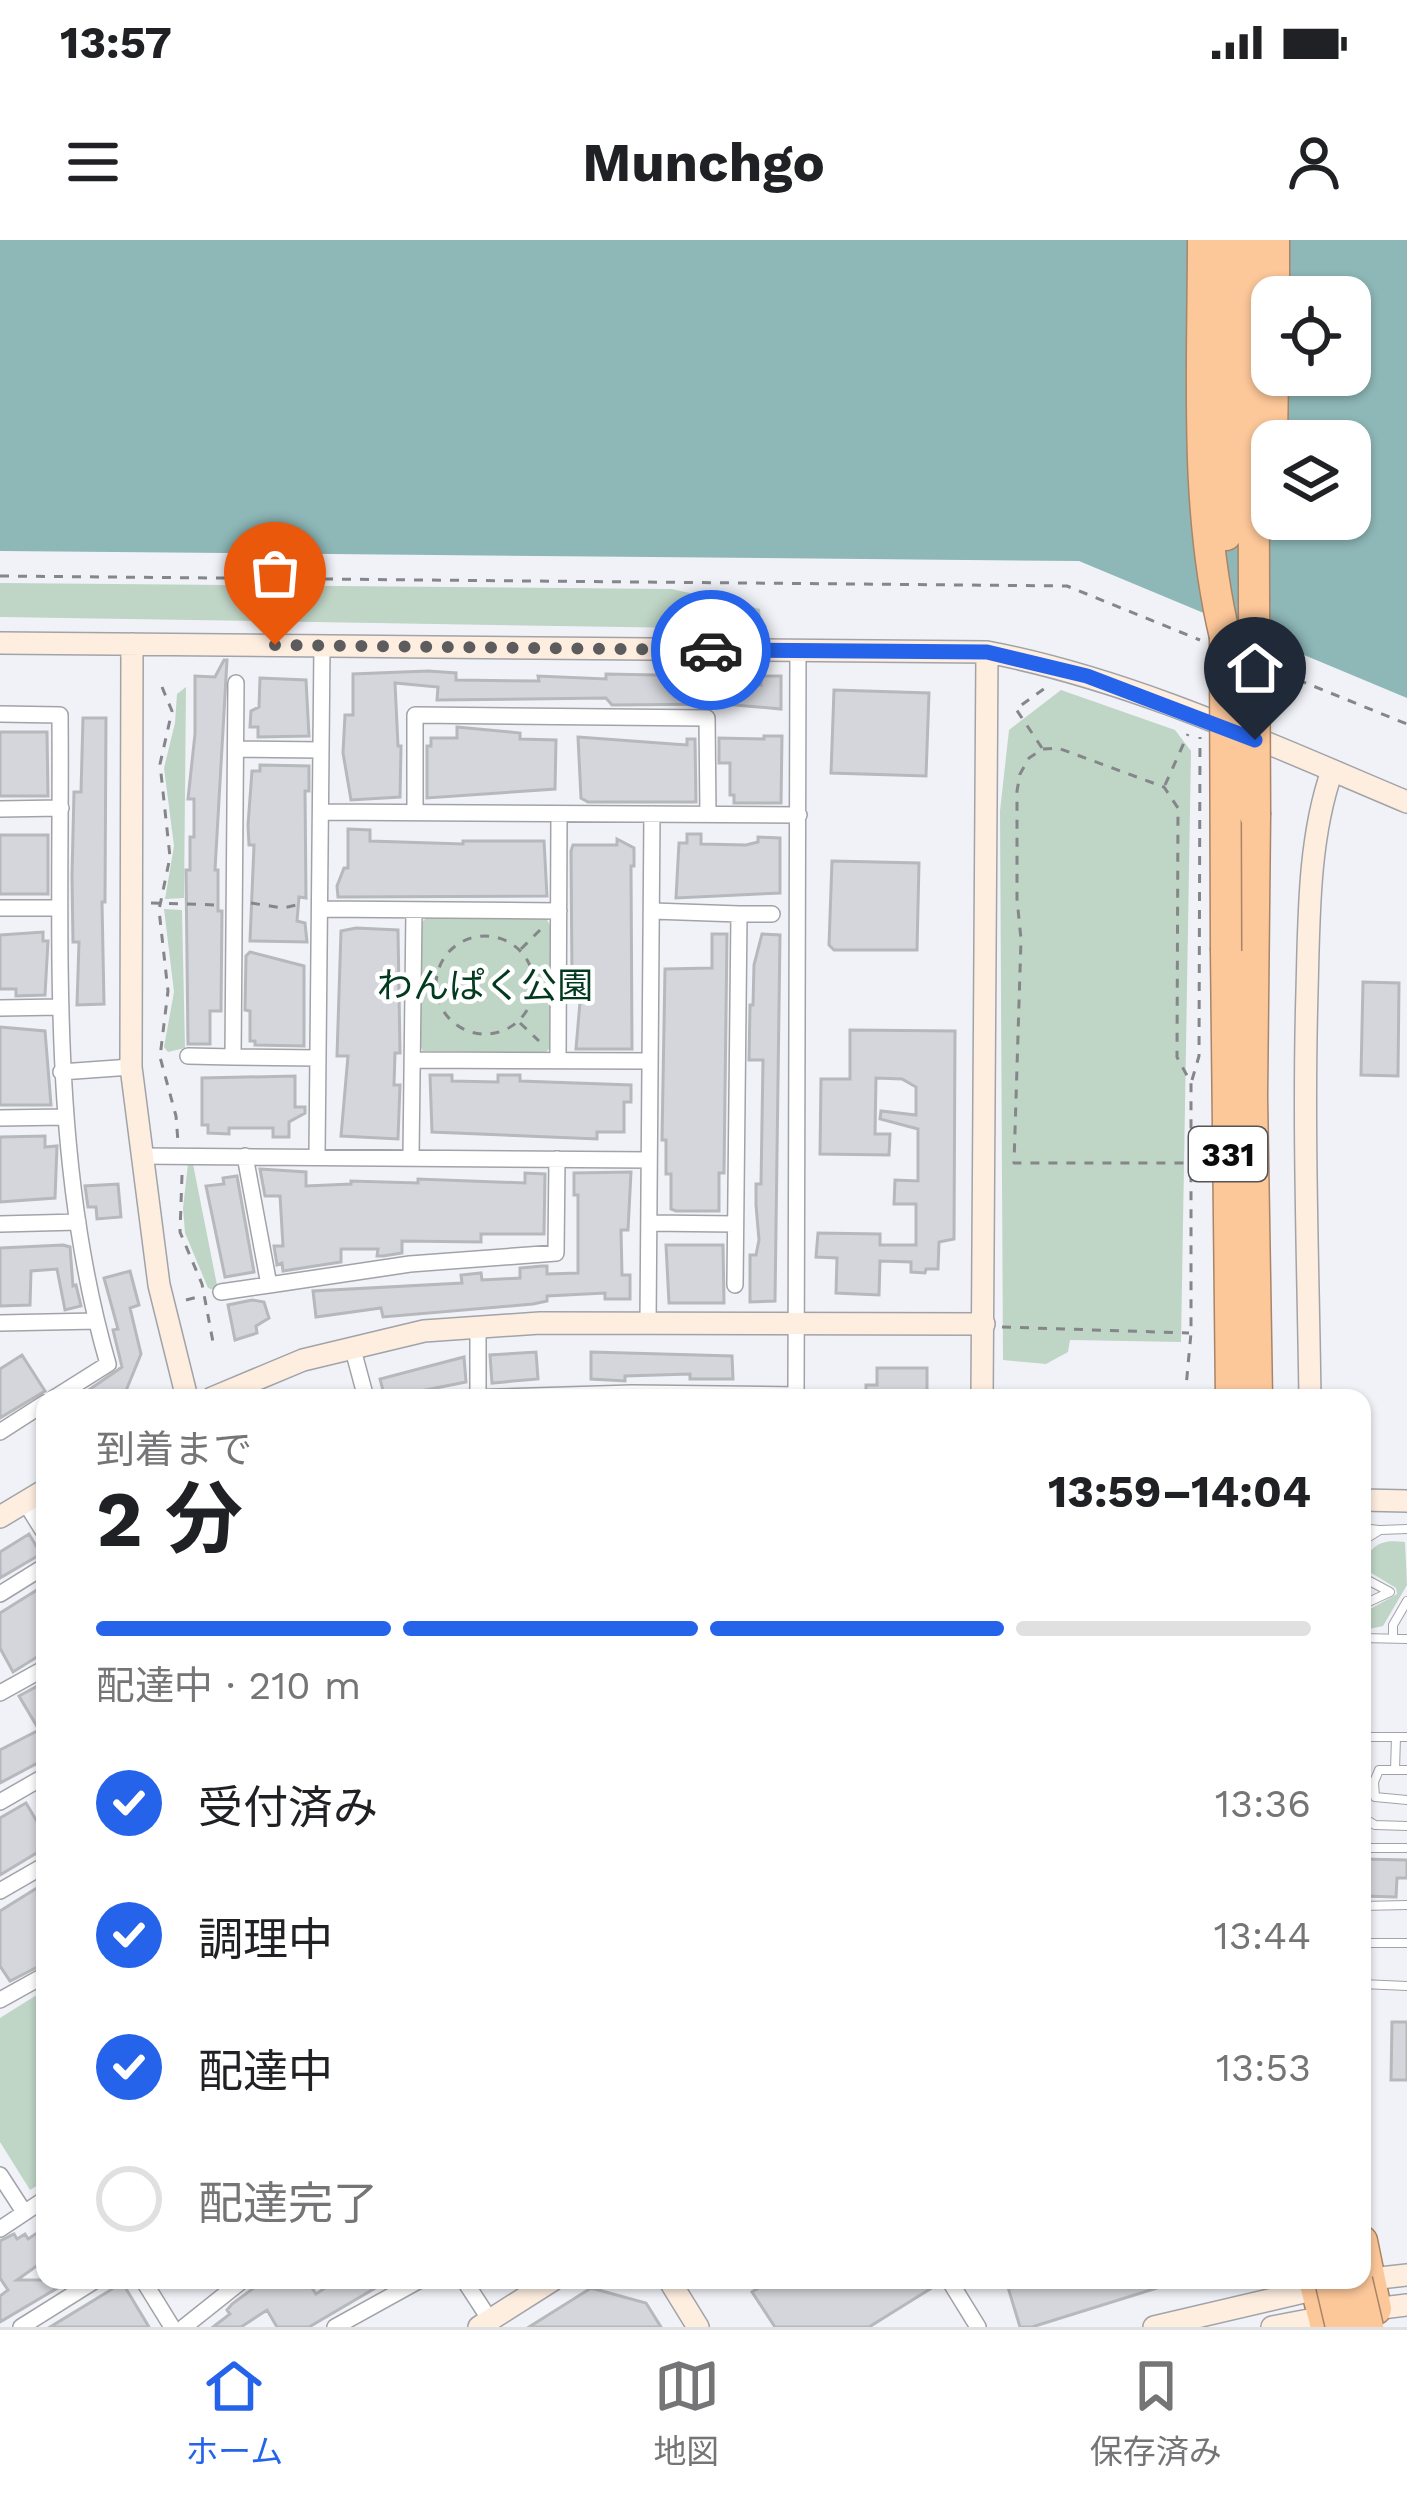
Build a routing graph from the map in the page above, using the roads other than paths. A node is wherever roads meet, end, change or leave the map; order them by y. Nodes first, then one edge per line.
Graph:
1 (1203, 240) edge
2 (1225, 240) edge
3 (1252, 240) edge
4 (1274, 240) edge
5 (1274, 276) edge
6 (1273, 396) edge
7 (1254, 598) junction
8 (1220, 642) junction
9 (0, 643) edge
10 (132, 644) junction
11 (322, 646) junction
12 (798, 651) junction
13 (987, 652) junction
14 (236, 683) dead end
15 (0, 714) edge
16 (236, 749) junction
17 (322, 750) junction
18 (1332, 771) junction
19 (1407, 802) edge
20 (61, 808) junction
21 (0, 809) edge
22 (322, 812) junction
23 (415, 812) junction
24 (559, 814) junction
25 (652, 814) junction
26 (708, 814) junction
27 (799, 814) junction
28 (0, 908) edge
29 (59, 908) junction
30 (320, 909) junction
31 (414, 911) junction
32 (559, 911) junction
33 (652, 911) junction
34 (739, 914) junction
35 (772, 914) dead end
36 (1240, 951) junction
37 (61, 1007) junction
38 (0, 1008) edge
39 (188, 1056) road end
40 (233, 1057) junction
41 (318, 1058) junction
42 (413, 1060) junction
43 (558, 1060) junction
44 (650, 1061) junction
45 (140, 1062) junction
46 (62, 1072) junction
47 (65, 1117) junction
48 (0, 1118) edge
49 (317, 1155) junction
50 (140, 1156) junction
51 (245, 1156) junction
52 (410, 1156) junction
53 (557, 1159) junction
54 (649, 1160) junction
55 (78, 1222) junction
56 (649, 1222) junction
57 (0, 1224) edge
58 (735, 1224) junction
59 (269, 1285) junction
60 (735, 1285) dead end
61 (213, 1294) road end
62 (96, 1321) junction
63 (0, 1323) edge
64 (648, 1323) junction
65 (796, 1325) junction
66 (478, 1326) junction
67 (993, 1326) junction
68 (352, 1346) junction
69 (68, 1389) edge
70 (185, 1389) edge
71 (234, 1389) edge
72 (364, 1389) edge
73 (474, 1389) edge
74 (796, 1389) edge
75 (983, 1389) edge
76 (1231, 1389) edge
77 (1257, 1389) edge
78 (1310, 1389) edge
79 (36, 1409) edge
80 (0, 1432) edge
81 (35, 1496) edge
82 (1371, 1500) edge
83 (1407, 1501) edge
84 (0, 1517) edge
85 (1371, 1529) edge
86 (1407, 1529) edge
87 (1380, 1530) junction
88 (1371, 1536) edge
89 (36, 1572) edge
90 (1371, 1582) edge
91 (0, 1594) edge
92 (1371, 1600) edge
93 (1407, 1601) edge
94 (1371, 1638) edge
95 (1393, 1638) junction
96 (1407, 1639) edge
97 (36, 1673) edge
98 (0, 1693) edge
99 (1371, 1737) edge
100 (1396, 1737) junction
101 (1407, 1737) edge
102 (1395, 1770) junction
103 (1407, 1770) edge
104 (36, 1782) edge
105 (1407, 1800) edge
106 (0, 1802) edge
107 (1371, 1823) edge
108 (1407, 1826) edge
109 (1371, 1848) edge
110 (1407, 1848) edge
111 (36, 1870) edge
112 (0, 1891) edge
113 (1407, 1905) edge
114 (1371, 1906) edge
115 (1371, 1943) edge
116 (1407, 1943) edge
117 (36, 1983) edge
118 (1371, 1984) edge
119 (1407, 1986) edge
120 (0, 2000) edge
121 (0, 2175) edge
122 (36, 2205) edge
123 (24, 2212) junction
124 (0, 2229) edge
125 (1407, 2275) edge
126 (82, 2289) edge
127 (149, 2289) edge
128 (232, 2289) edge
129 (404, 2289) edge
130 (468, 2289) edge
131 (539, 2289) edge
132 (675, 2289) edge
133 (955, 2289) edge
134 (1373, 2298) edge
135 (1325, 2303) edge
136 (484, 2324) edge
137 (21, 2327) edge
138 (172, 2327) edge
139 (184, 2327) edge
140 (335, 2327) edge
141 (698, 2327) edge
142 (978, 2327) edge
143 (1154, 2327) edge
144 (1272, 2327) edge

1 - 8 highway
2 - 8 highway, 331
3 - 7 highway, 331
4 - 5 highway
6 - 7 highway
7 - 36 highway, 331, bridge
8 - 36 highway, 331, bridge
9 - 10 street
10 - 11 street
10 - 45 street
11 - 12 street
11 - 17 street
12 - 13 street
12 - 27 street
13 - 18 street
13 - 67 street
14 - 16 street
15 - 20 street
16 - 17 street
16 - 40 street
17 - 22 street
18 - 19 street
18 - 78 street
20 - 21 street
20 - 29 street
22 - 23 street
22 - 30 street
23 - 24 street
23 - 26 street
24 - 25 street
24 - 32 street
25 - 26 street
25 - 33 street
26 - 27 street
27 - 65 street
28 - 29 street
29 - 37 street
30 - 31 street
30 - 41 street
31 - 32 street
31 - 42 street
32 - 43 street
33 - 34 street
33 - 44 street
34 - 35 street
34 - 58 street
36 - 76 highway, 331
36 - 77 highway, 331
37 - 38 street
37 - 46 street
39 - 40 street
40 - 41 street
41 - 49 street
42 - 43 street
42 - 52 street
43 - 44 street
44 - 54 street
45 - 46 street
45 - 50 street
46 - 47 street
47 - 48 street
47 - 55 street
49 - 51 street
49 - 52 street
50 - 51 street
50 - 70 street
51 - 59 street
52 - 53 street
53 - 54 street
53 - 59 street
54 - 56 street
55 - 57 street
55 - 62 street
56 - 58 street
56 - 64 street
58 - 60 street
59 - 61 street
62 - 63 street
62 - 69 street
64 - 65 street
64 - 66 street
65 - 67 street
65 - 74 street
66 - 68 street
66 - 73 street
67 - 75 street
68 - 71 street
68 - 72 street
79 - 80 street
81 - 84 street
82 - 83 street
85 - 87 lane
86 - 87 lane
87 - 88 lane
89 - 91 street
90 - 92 lane
93 - 95 lane
94 - 95 lane
95 - 96 lane
97 - 98 street
99 - 100 lane
100 - 101 lane
100 - 102 lane
102 - 103 lane
102 - 105 lane
104 - 106 street
107 - 108 lane
109 - 110 lane
111 - 112 street
113 - 114 lane
115 - 116 lane
117 - 120 street
118 - 119 lane
121 - 123 street
122 - 123 street
123 - 124 street
125 - 134 street
126 - 137 street
127 - 138 street
128 - 139 street
129 - 140 street
130 - 136 street
131 - 136 street
132 - 141 street
133 - 142 street
134 - 135 street
134 - 135 street
135 - 143 street
135 - 144 street

